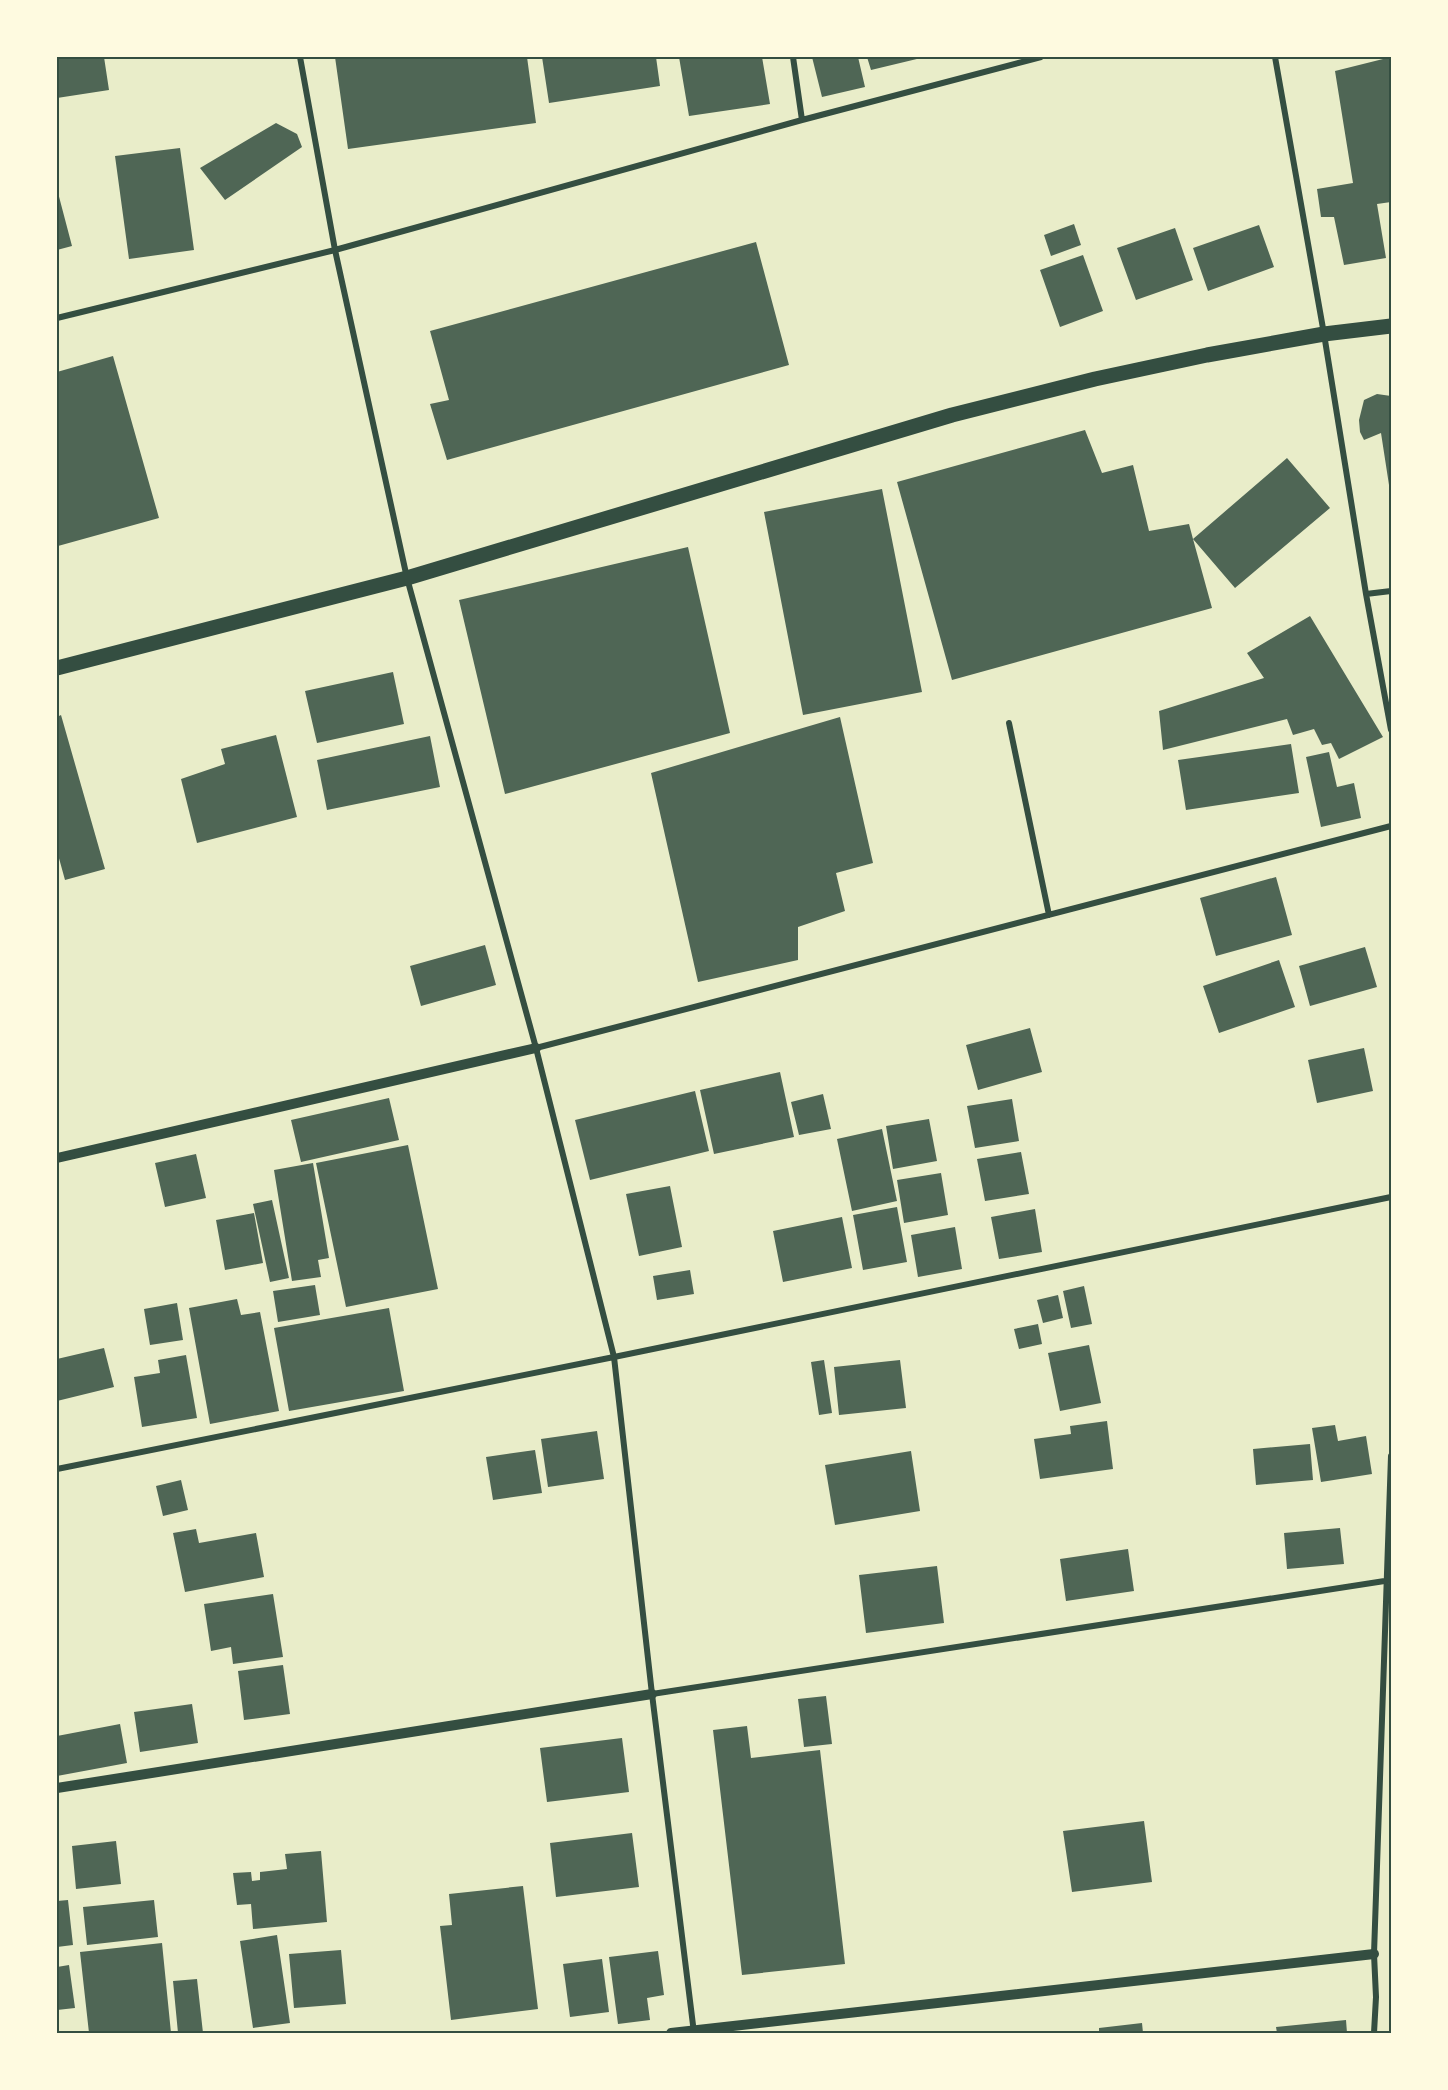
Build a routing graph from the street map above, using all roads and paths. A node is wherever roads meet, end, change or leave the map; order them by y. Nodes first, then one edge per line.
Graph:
1 (300, 57) edge
2 (793, 57) edge
3 (1041, 57) edge
4 (1275, 57) edge
5 (802, 120) junction
6 (335, 250) junction
7 (57, 318) edge
8 (1391, 326) edge
9 (1324, 334) junction
10 (407, 578) junction
11 (1391, 591) edge
12 (1366, 594) junction
13 (57, 668) edge
14 (1009, 723) dead end
15 (1391, 730) edge
16 (1391, 826) edge
17 (1049, 915) junction
18 (536, 1048) junction
19 (57, 1158) edge
20 (1391, 1197) edge
21 (615, 1358) junction
22 (1391, 1456) edge
23 (57, 1469) edge
24 (1389, 1580) edge
25 (652, 1694) junction
26 (57, 1788) edge
27 (1374, 1954) junction
28 (694, 2032) edge
29 (670, 2033) edge
30 (1374, 2033) edge

1 - 6 street
2 - 5 street
3 - 5 street
4 - 9 street
5 - 6 street
6 - 7 street
6 - 10 street
8 - 9 main road
9 - 10 main road
9 - 12 street
10 - 13 main road
10 - 18 street
11 - 12 street
12 - 15 street
14 - 17 street
16 - 17 street
17 - 18 street
18 - 19 street
18 - 21 street
20 - 21 street
21 - 23 street
21 - 25 street
22 - 24 street
24 - 25 street
24 - 27 street
25 - 26 street
25 - 28 street
27 - 28 street
27 - 30 street
28 - 29 street

